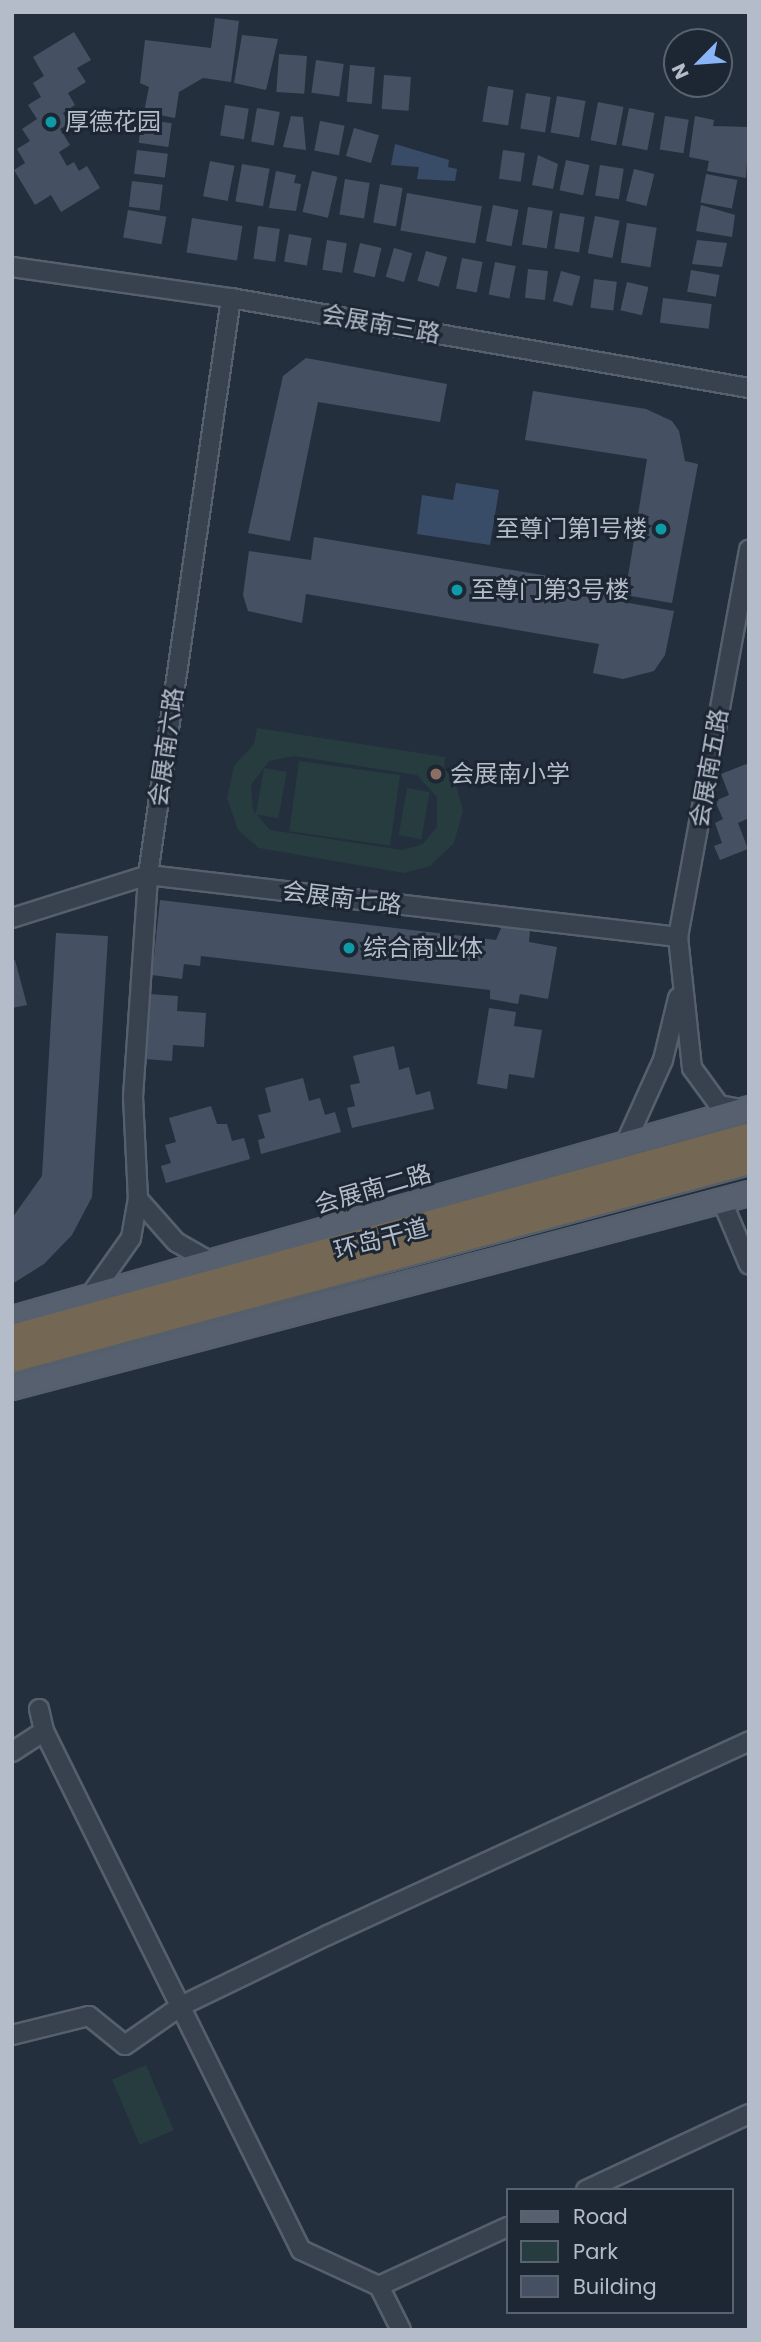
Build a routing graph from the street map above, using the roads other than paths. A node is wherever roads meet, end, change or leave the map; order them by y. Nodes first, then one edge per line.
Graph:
1 (12, 267) edge
2 (231, 298) junction
3 (749, 388) edge
4 (749, 549) edge
5 (148, 875) junction
6 (12, 918) edge
7 (678, 937) junction
8 (681, 988) junction
9 (746, 1109) edge
10 (749, 1137) edge
11 (626, 1142) junction
12 (749, 1161) edge
13 (749, 1193) edge
14 (138, 1199) junction
15 (722, 1201) junction
16 (211, 1262) junction
17 (749, 1265) edge
18 (90, 1296) junction
19 (12, 1318) edge
20 (12, 1338) edge
21 (12, 1359) edge
22 (12, 1387) edge
23 (39, 1709) dead end
24 (44, 1731) junction
25 (749, 1741) edge
26 (12, 1752) edge
27 (181, 2006) junction
28 (12, 2035) edge
29 (749, 2114) edge
30 (590, 2188) edge
31 (505, 2228) edge
32 (379, 2286) junction
33 (401, 2330) edge

1 - 2 street, 会展南三路
2 - 3 street, 会展南三路
2 - 5 street, 会展南六路
4 - 7 street, 会展南五路
5 - 6 street, 会展南七路
5 - 7 street, 会展南七路
5 - 14 street, 会展南六路
7 - 8 street, 会展南五路
8 - 9 street
8 - 11 street
9 - 11 main road, 会展南二路
10 - 20 highway, 环岛干道
11 - 16 main road, 会展南二路
12 - 21 highway, 环岛干道
13 - 15 main road
14 - 16 street
14 - 18 street, 会展南六路
15 - 17 street
15 - 22 main road
16 - 18 main road, 会展南二路
18 - 19 main road, 会展南二路
23 - 24 street
24 - 26 street
24 - 27 street
25 - 27 street
27 - 28 street
27 - 32 street
29 - 30 street
31 - 32 street
32 - 33 street

